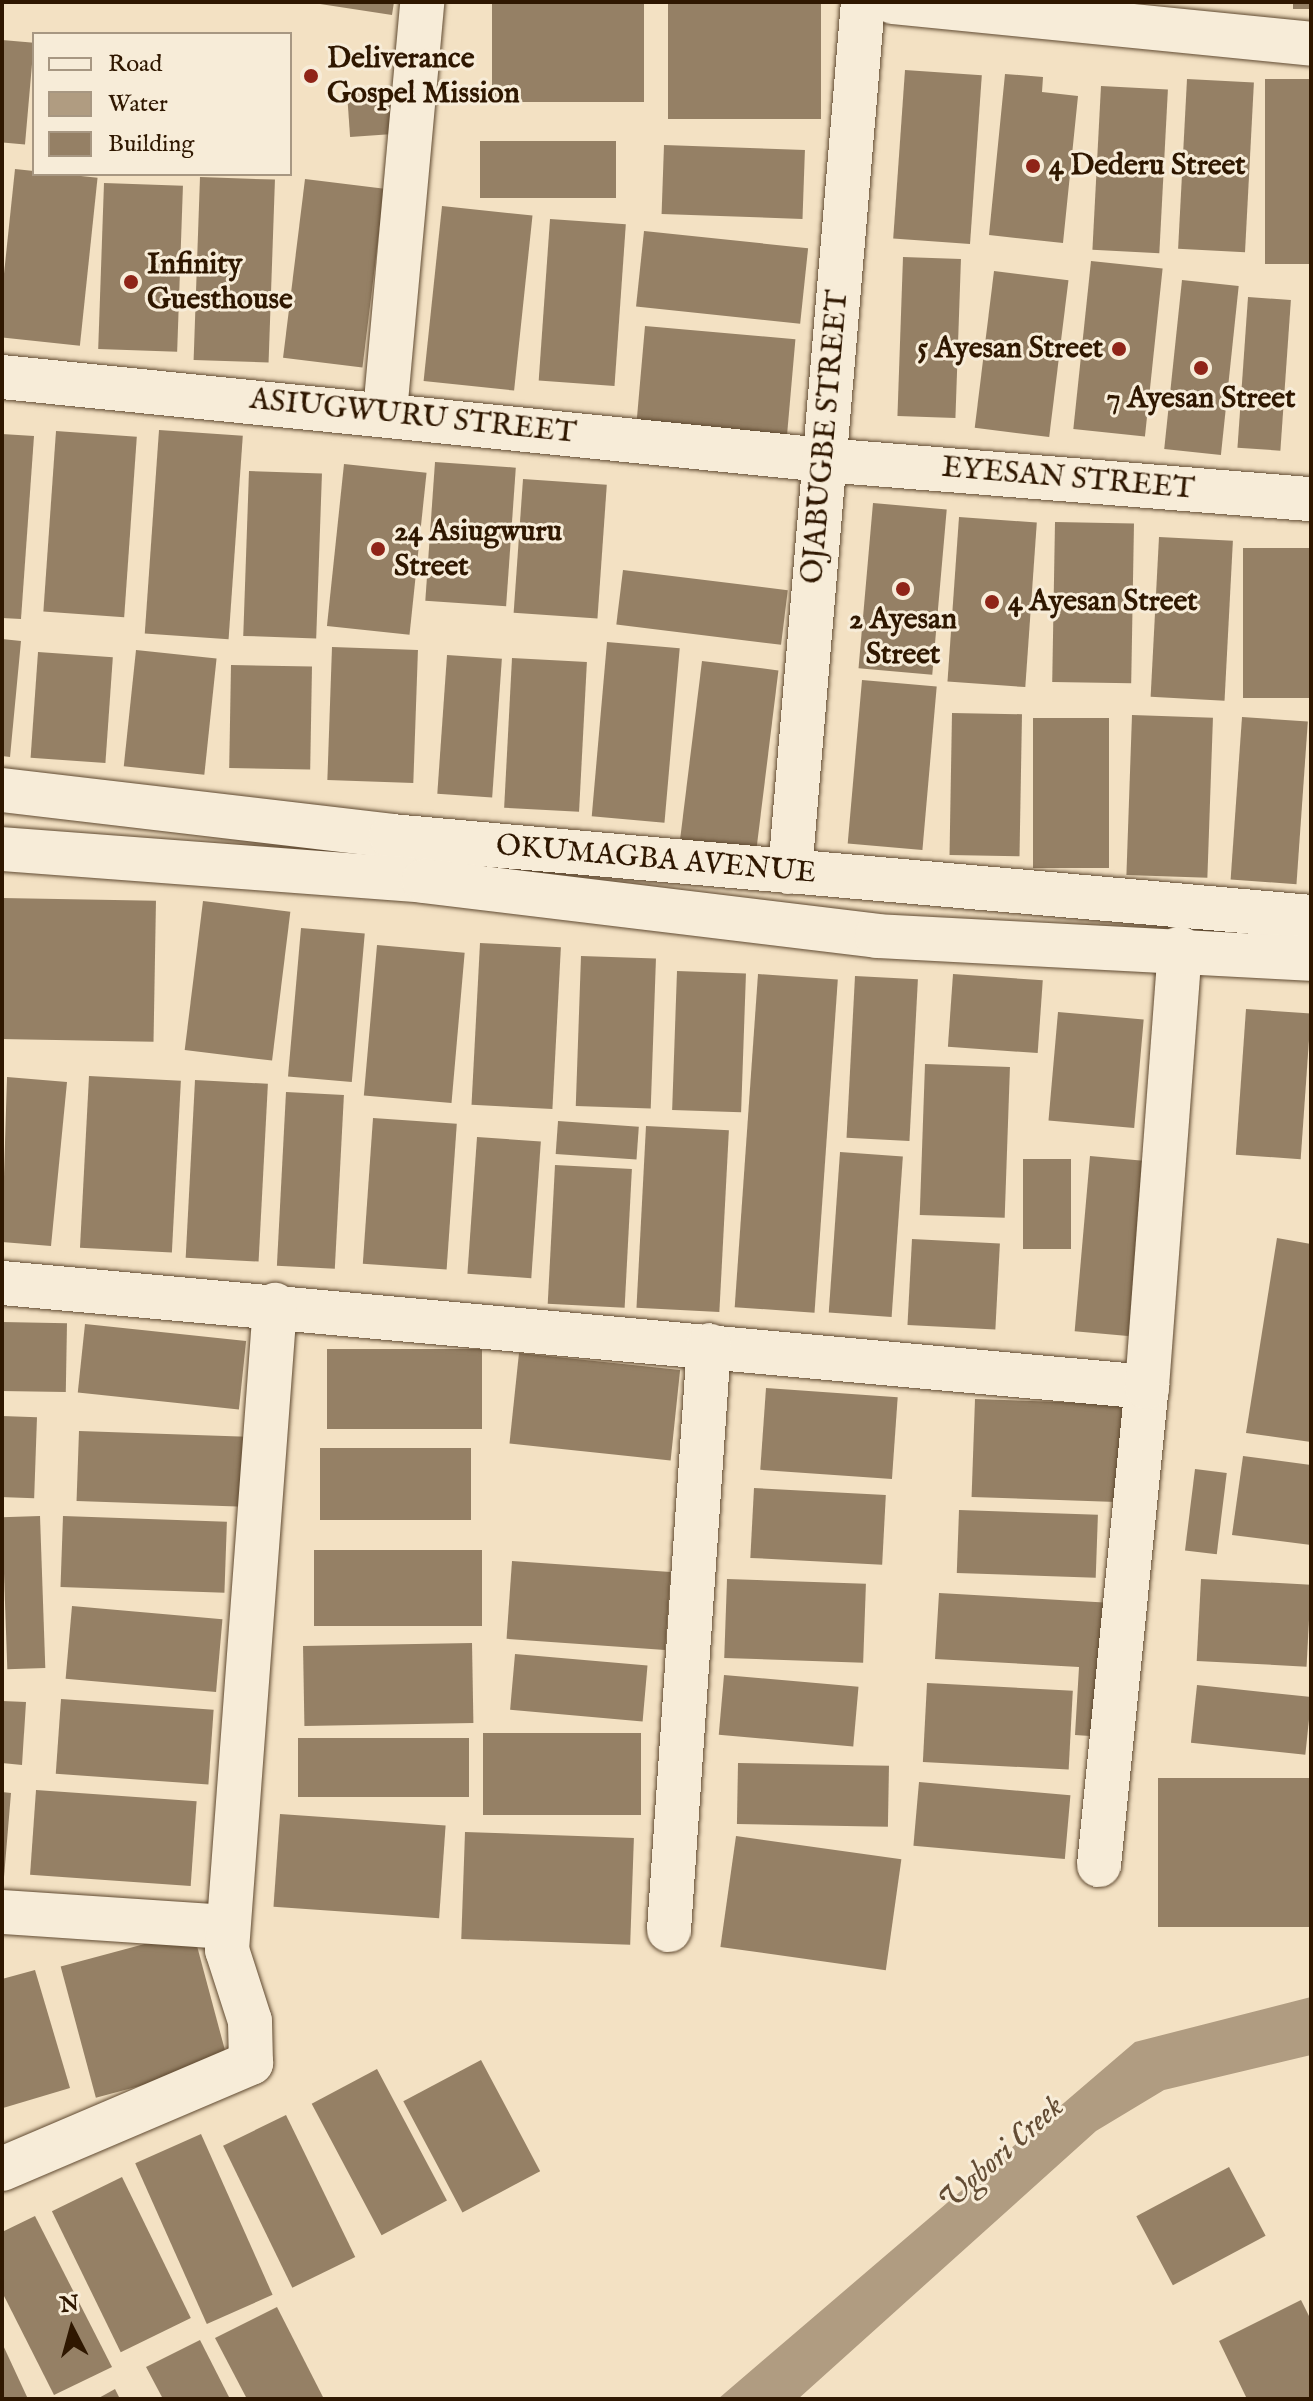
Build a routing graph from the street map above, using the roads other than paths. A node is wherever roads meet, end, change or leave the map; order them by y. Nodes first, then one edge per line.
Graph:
1 (422, 2) edge
2 (863, 2) edge
3 (893, 2) edge
4 (1311, 44) edge
5 (2, 377) edge
6 (385, 412) junction
7 (824, 460) junction
8 (1311, 499) edge
9 (2, 790) edge
10 (2, 849) edge
11 (790, 872) junction
12 (1311, 917) edge
13 (1180, 948) junction
14 (1311, 959) edge
15 (2, 1283) edge
16 (275, 1305) junction
17 (709, 1345) junction
18 (1147, 1387) junction
19 (1099, 1865) dead end
20 (2, 1912) edge
21 (228, 1927) junction
22 (669, 1930) dead end
23 (2, 2169) edge

1 - 6 street
2 - 7 street, OJABUGBE STREET
3 - 4 street
5 - 6 street, ASIUGWURU STREET
6 - 7 street, ASIUGWURU STREET
7 - 8 street, EYESAN STREET
7 - 11 street, OJABUGBE STREET
9 - 11 street, OKUMAGBA AVENUE
10 - 13 street, OKUMAGBA AVENUE
11 - 12 street, OKUMAGBA AVENUE
13 - 14 street, OKUMAGBA AVENUE
13 - 18 street
15 - 16 street
16 - 17 street
16 - 21 street
17 - 18 street
17 - 22 street
18 - 19 street
20 - 21 street
21 - 23 street

